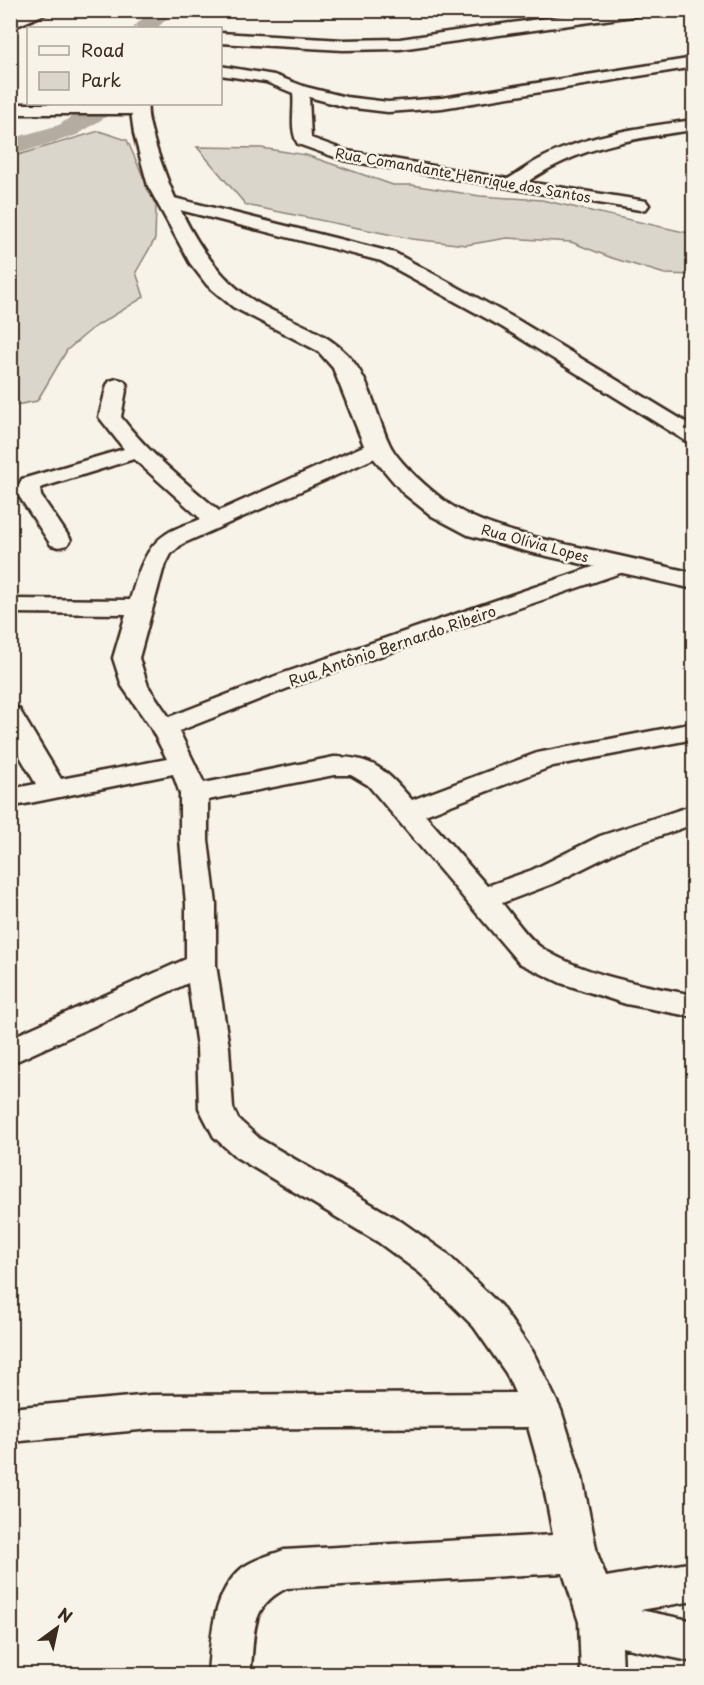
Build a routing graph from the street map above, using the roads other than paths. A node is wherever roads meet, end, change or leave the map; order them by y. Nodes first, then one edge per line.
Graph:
1 (41, 10) edge
2 (640, 10) edge
3 (10, 24) edge
4 (222, 38) edge
5 (693, 62) edge
6 (222, 70) edge
7 (300, 90) junction
8 (132, 107) edge
9 (10, 109) edge
10 (693, 124) edge
11 (511, 185) junction
12 (166, 201) junction
13 (640, 205) dead end
14 (117, 385) dead end
15 (693, 436) edge
16 (378, 448) junction
17 (139, 451) junction
18 (216, 520) junction
19 (58, 540) dead end
20 (621, 565) junction
21 (693, 581) edge
22 (10, 606) edge
23 (141, 607) junction
24 (10, 716) edge
25 (164, 728) junction
26 (693, 731) edge
27 (183, 764) junction
28 (54, 791) junction
29 (194, 794) junction
30 (10, 798) edge
31 (407, 812) junction
32 (693, 814) edge
33 (482, 899) junction
34 (201, 965) junction
35 (693, 1006) edge
36 (10, 1052) edge
37 (543, 1410) junction
38 (10, 1425) edge
39 (577, 1553) junction
40 (693, 1581) edge
41 (596, 1610) junction
42 (693, 1642) edge
43 (229, 1674) edge
44 (602, 1674) edge

1 - 3 street
2 - 4 street
5 - 7 street
6 - 7 street
7 - 11 street, Rua Comandante Henrique dos Santos
8 - 9 street
8 - 12 street, Rua Olívia Lopes
10 - 11 street
11 - 13 street, Rua Comandante Henrique dos Santos
12 - 15 street
12 - 16 street, Rua Olívia Lopes
14 - 17 street
16 - 18 street
16 - 20 street, Rua Olívia Lopes
17 - 18 street
17 - 19 street
18 - 23 street
20 - 21 street, Rua Olívia Lopes
20 - 25 street, Rua Antônio Bernardo Ribeiro
22 - 23 street
23 - 25 street
24 - 28 street
25 - 27 street
26 - 31 street
27 - 28 street
27 - 29 street
28 - 30 street
29 - 31 street
29 - 34 street
31 - 33 street
32 - 33 street
33 - 35 street
34 - 36 street
34 - 37 street
37 - 38 street
37 - 39 street
39 - 41 street
39 - 43 street
40 - 41 street
41 - 42 street
41 - 44 street

